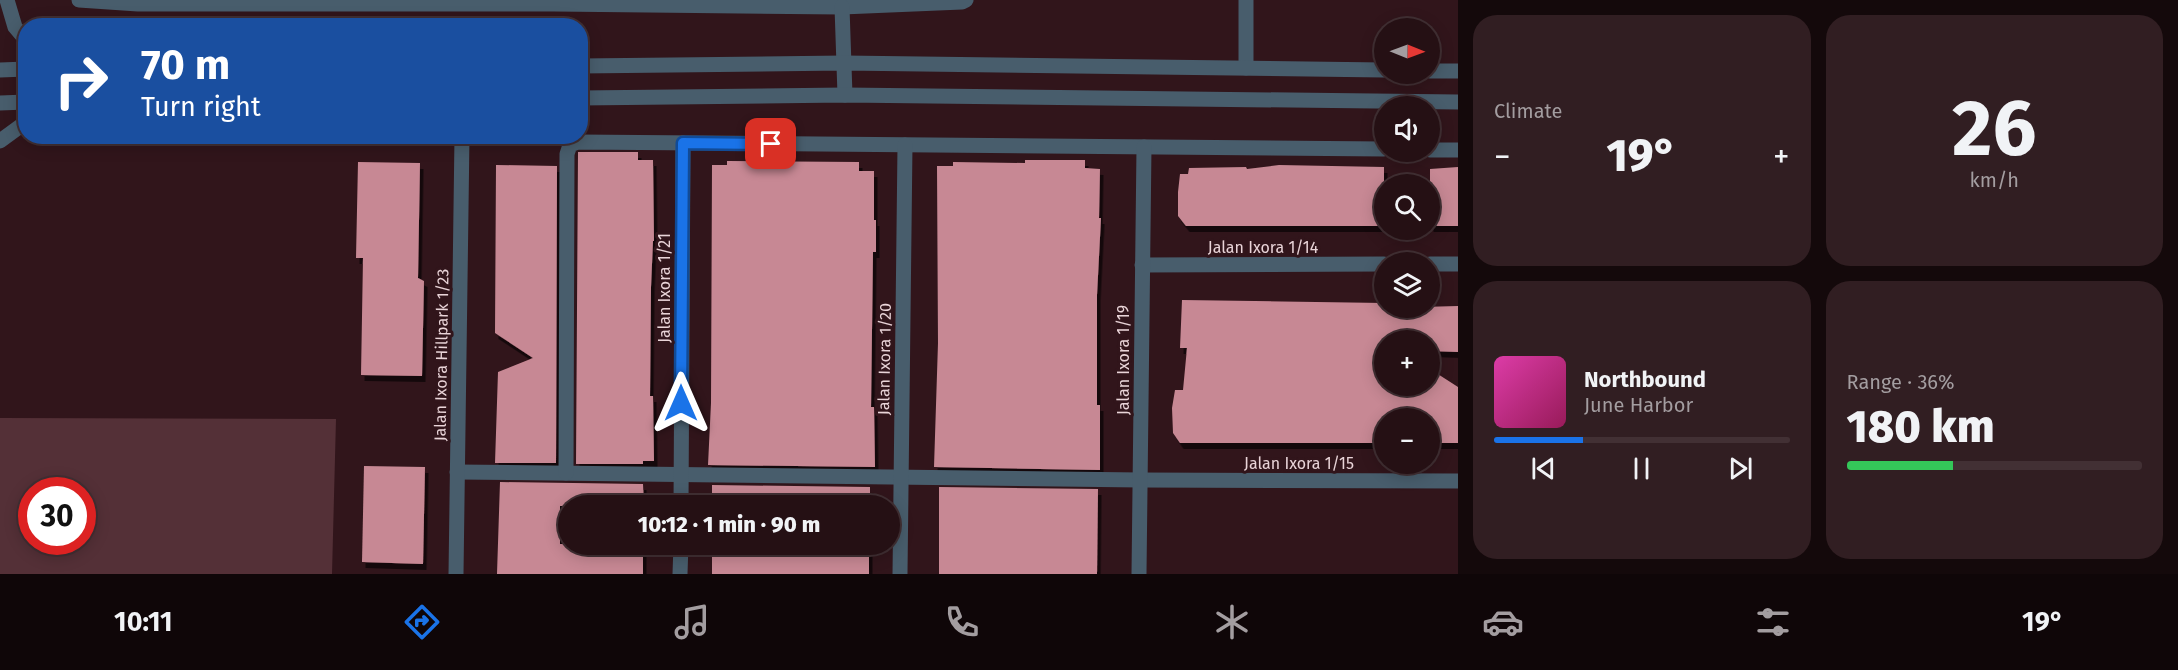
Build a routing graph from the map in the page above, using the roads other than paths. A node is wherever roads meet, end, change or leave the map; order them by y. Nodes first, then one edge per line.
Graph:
1 (7, 0) edge
2 (79, 0) edge
3 (966, 0) edge
4 (1246, 0) edge
5 (554, 2) edge
6 (842, 7) junction
7 (18, 31) edge
8 (844, 63) junction
9 (588, 66) edge
10 (1246, 68) junction
11 (18, 69) edge
12 (0, 70) edge
13 (1374, 70) edge
14 (1440, 70) edge
15 (1458, 71) edge
16 (845, 95) junction
17 (588, 98) edge
18 (18, 102) edge
19 (1458, 102) edge
20 (0, 103) edge
21 (18, 128) edge
22 (0, 141) edge
23 (588, 142) edge
24 (683, 143) junction
25 (462, 144) edge
26 (573, 144) edge
27 (905, 145) junction
28 (1144, 147) junction
29 (1374, 149) edge
30 (1440, 150) edge
31 (1458, 150) edge
32 (1374, 264) edge
33 (1440, 264) edge
34 (1458, 264) edge
35 (1142, 265) junction
36 (458, 472) junction
37 (566, 473) junction
38 (681, 474) junction
39 (901, 477) junction
40 (1141, 480) junction
41 (1458, 481) edge
42 (681, 495) edge
43 (681, 555) edge
44 (456, 574) edge
45 (680, 574) edge
46 (900, 574) edge
47 (1139, 574) edge

1 - 7 street
2 - 5 street
3 - 6 street
4 - 10 street
5 - 6 street
6 - 8 street
8 - 9 street
8 - 10 street
8 - 16 street
10 - 13 street
11 - 12 street
14 - 15 street
16 - 17 street
16 - 19 street
18 - 20 street
21 - 22 street
23 - 24 street
24 - 27 street
24 - 38 street, Jalan Ixora 1/21
25 - 36 street, Jalan Ixora Hillpark 1/23
26 - 37 street
27 - 28 street
27 - 39 street, Jalan Ixora 1/20
28 - 29 street
28 - 35 street, Jalan Ixora 1/19
30 - 31 street
32 - 35 street, Jalan Ixora 1/14
33 - 34 street
35 - 40 street, Jalan Ixora 1/19
36 - 37 street, Jalan Ixora 1/15
36 - 44 street, Jalan Ixora Hillpark 1/23
37 - 38 street, Jalan Ixora 1/15
38 - 39 street, Jalan Ixora 1/15
38 - 42 street, Jalan Ixora 1/21
39 - 40 street, Jalan Ixora 1/15
39 - 46 street, Jalan Ixora 1/20
40 - 41 street, Jalan Ixora 1/15
40 - 47 street, Jalan Ixora 1/19
43 - 45 street

